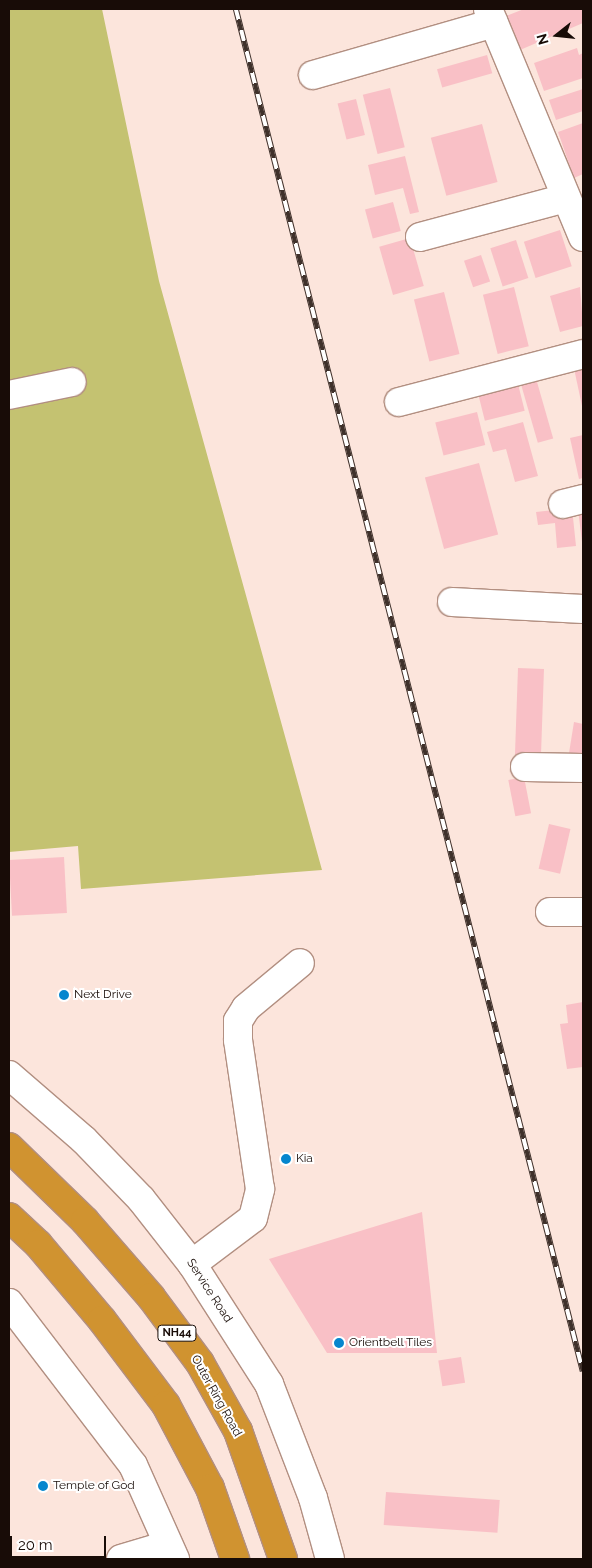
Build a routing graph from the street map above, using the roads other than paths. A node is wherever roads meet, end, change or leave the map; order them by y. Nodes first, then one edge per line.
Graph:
1 (491, 16) edge
2 (313, 75) dead end
3 (566, 198) junction
4 (420, 237) dead end
5 (583, 237) edge
6 (583, 354) edge
7 (72, 382) dead end
8 (9, 395) edge
9 (399, 402) dead end
10 (452, 602) dead end
11 (583, 609) edge
12 (525, 767) dead end
13 (583, 768) edge
14 (550, 912) dead end
15 (583, 912) edge
16 (300, 963) dead end
17 (9, 1075) edge
18 (9, 1147) edge
19 (9, 1217) edge
20 (192, 1264) junction
21 (9, 1303) edge
22 (172, 1552) edge
23 (121, 1559) edge
24 (234, 1559) edge
25 (283, 1559) edge
26 (330, 1559) edge

1 - 2 street
1 - 3 street
3 - 4 street
3 - 5 street
6 - 9 street
7 - 8 street
10 - 11 street
12 - 13 street
14 - 15 street
16 - 20 street
17 - 20 street, Service Road
18 - 25 highway, Outer Ring Road / NH44
19 - 24 highway
20 - 26 street, Service Road
21 - 22 street
22 - 23 street

